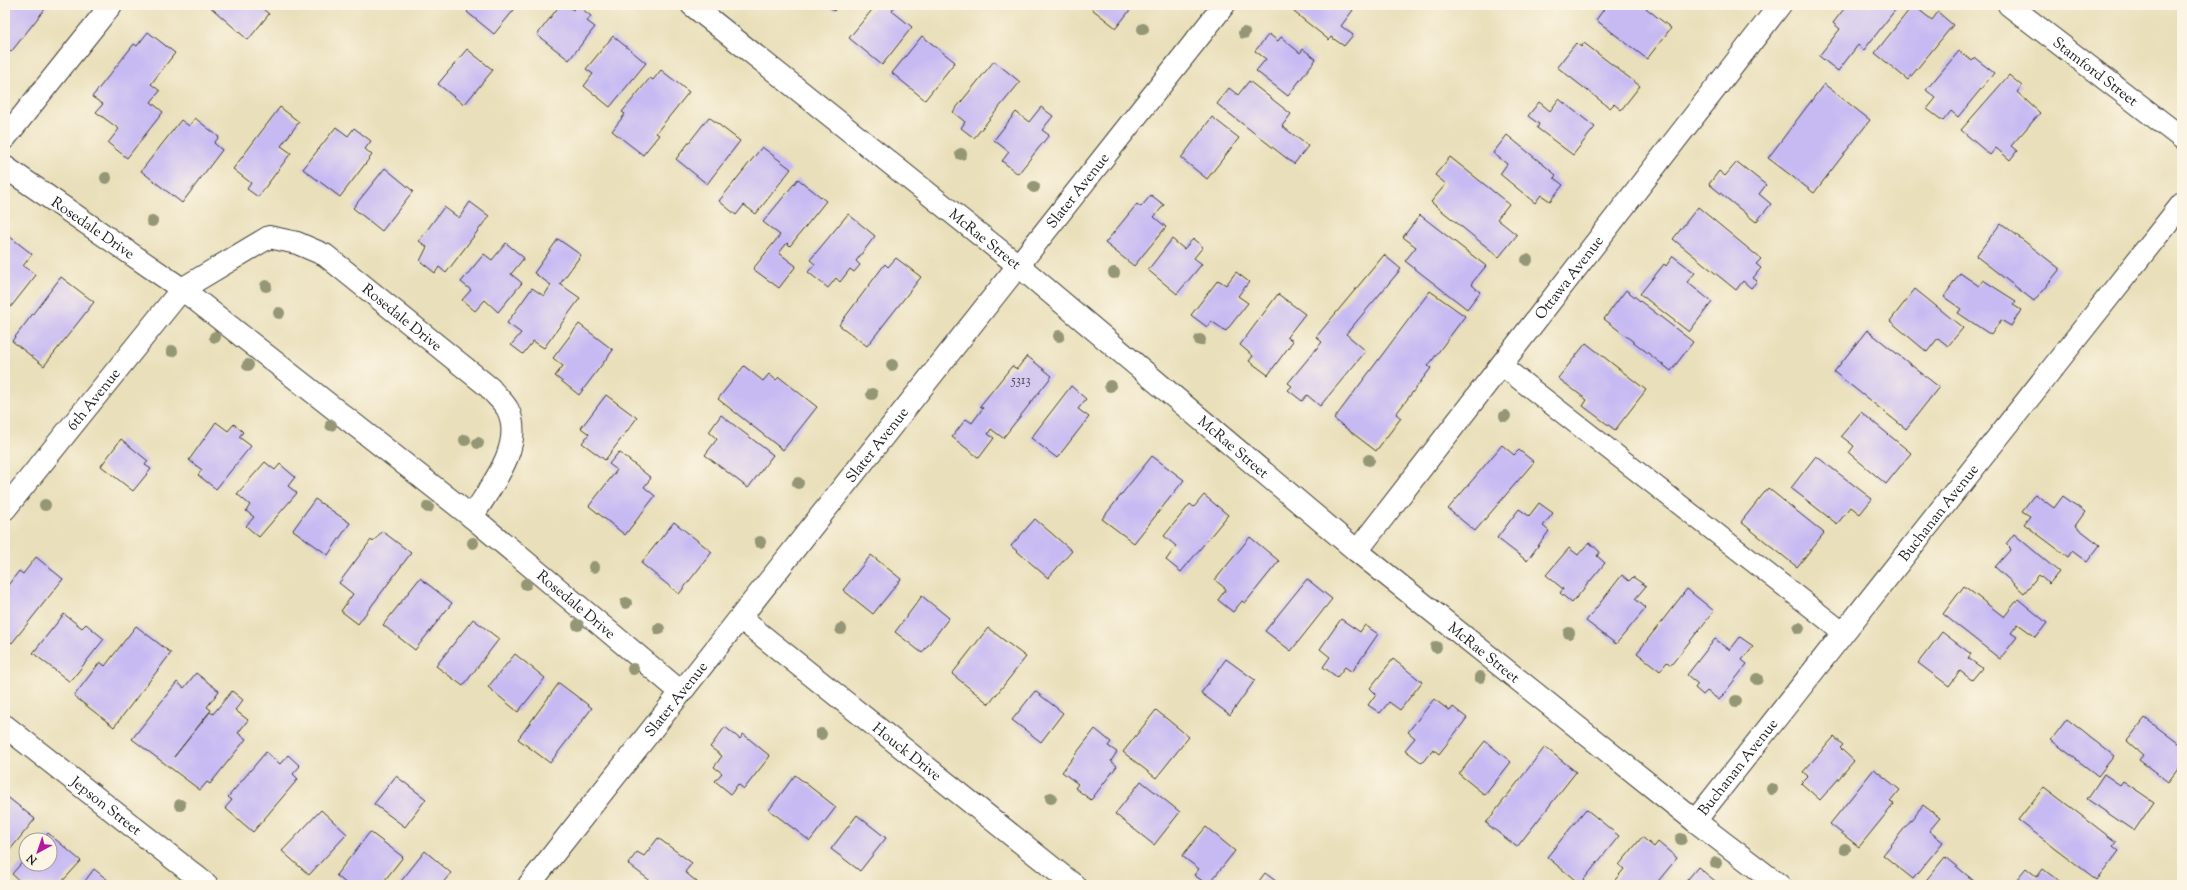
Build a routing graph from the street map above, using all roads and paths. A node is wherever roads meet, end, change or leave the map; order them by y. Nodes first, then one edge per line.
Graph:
1 (111, 5) edge
2 (692, 5) edge
3 (1224, 5) edge
4 (1780, 5) edge
5 (2009, 5) edge
6 (5, 138) edge
7 (2182, 138) edge
8 (5, 167) edge
9 (2182, 204) edge
10 (1019, 266) junction
11 (182, 289) junction
12 (1501, 365) junction
13 (5, 509) edge
14 (472, 517) junction
15 (1358, 551) junction
16 (740, 618) junction
17 (1844, 633) junction
18 (681, 692) junction
19 (5, 726) edge
20 (1696, 821) junction
21 (208, 885) edge
22 (529, 885) edge
23 (1074, 885) edge
24 (1779, 885) edge

1 - 6 street
2 - 10 street, McRae Street
3 - 10 street, Slater Avenue
4 - 12 street, Ottawa Avenue
5 - 7 street, Stamford Street
8 - 11 street, Rosedale Drive
9 - 17 street, Buchanan Avenue
10 - 15 street, McRae Street
10 - 16 street, Slater Avenue
11 - 13 street, 6th Avenue
11 - 14 street, Rosedale Drive
11 - 14 street, Rosedale Drive
12 - 15 street, Ottawa Avenue
12 - 17 lane
14 - 18 street, Rosedale Drive
15 - 20 street, McRae Street
16 - 18 street, Slater Avenue
16 - 23 street, Houck Drive
17 - 20 street, Buchanan Avenue
18 - 22 street, Slater Avenue
19 - 21 street, Jepson Street
20 - 24 street, McRae Street

